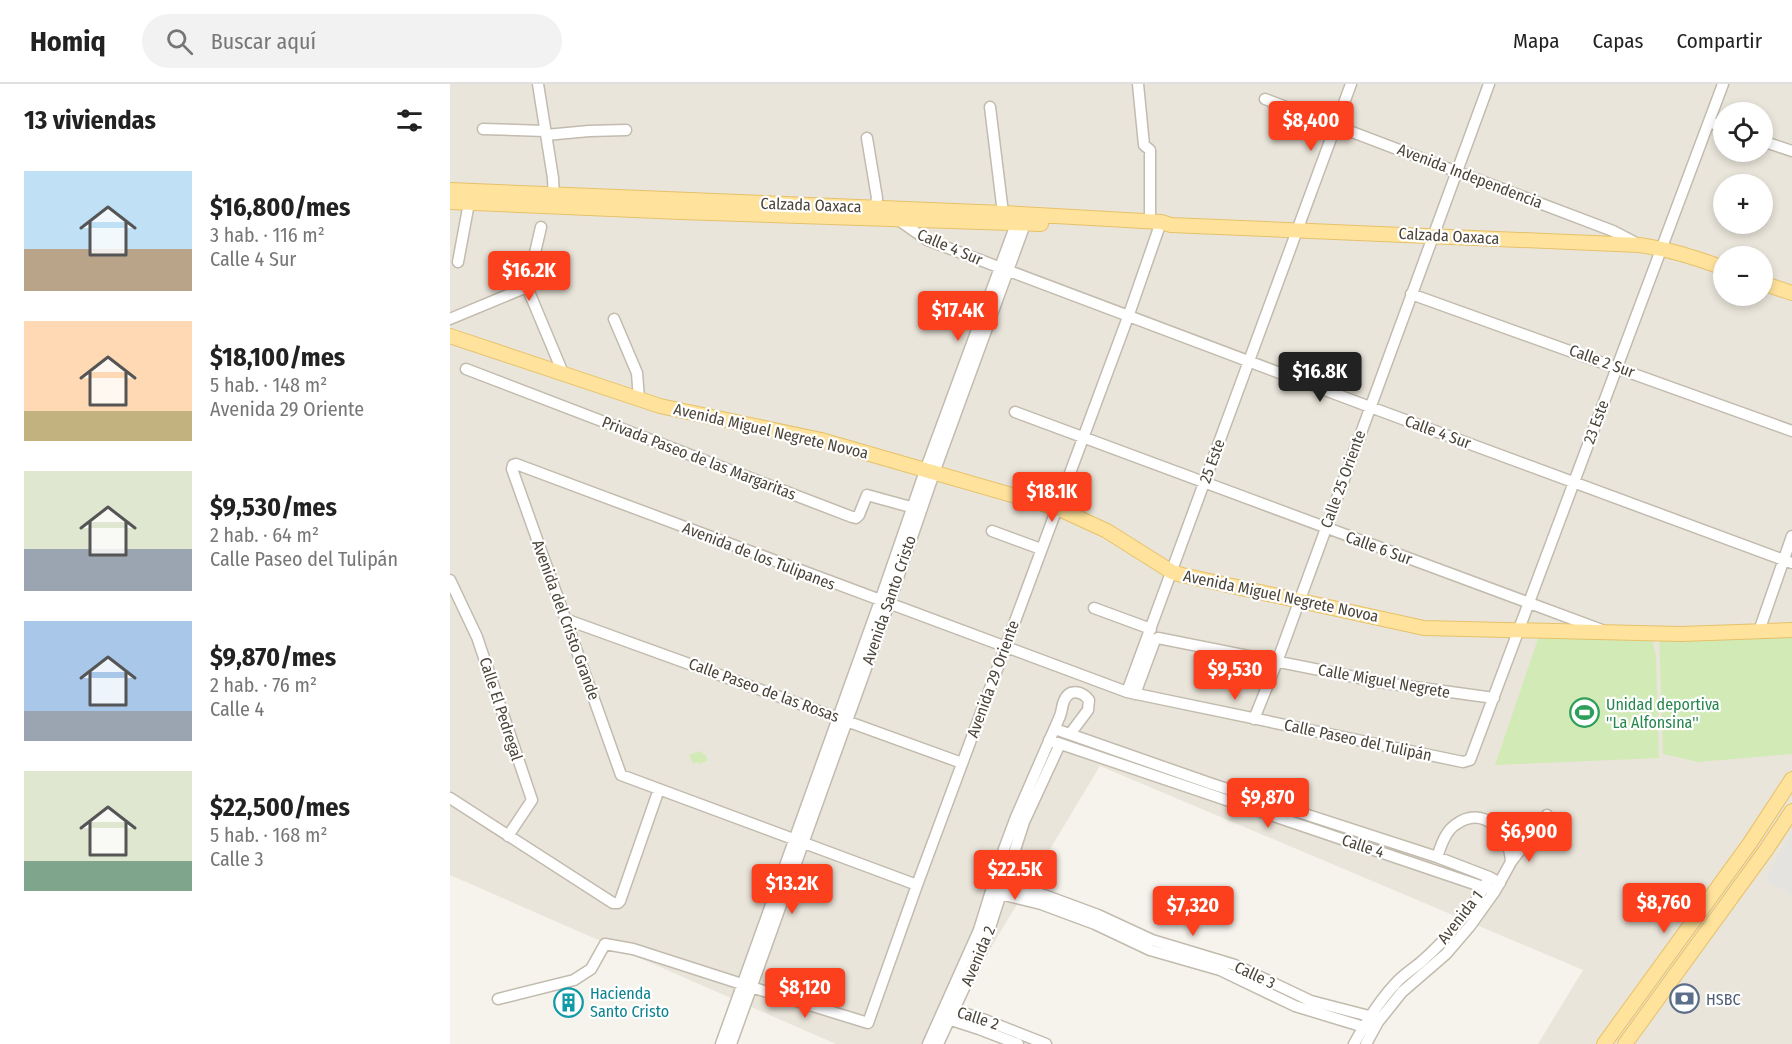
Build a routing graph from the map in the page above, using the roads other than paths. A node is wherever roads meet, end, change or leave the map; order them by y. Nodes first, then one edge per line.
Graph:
1 (538, 84) edge
2 (1138, 84) edge
3 (1352, 84) edge
4 (1489, 84) edge
5 (1723, 84) edge
6 (1265, 99) dead end
7 (990, 107) dead end
8 (1709, 122) junction
9 (1713, 123) edge
10 (1336, 125) junction
11 (483, 129) dead end
12 (626, 130) dead end
13 (546, 133) junction
14 (867, 138) dead end
15 (1773, 145) edge
16 (1792, 151) edge
17 (1456, 171) junction
18 (457, 198) edge
19 (554, 201) junction
20 (874, 213) junction
21 (1003, 213) junction
22 (897, 215) junction
23 (926, 221) junction
24 (1021, 224) junction
25 (1160, 224) junction
26 (541, 227) dead end
27 (1297, 230) junction
28 (1433, 235) junction
29 (920, 236) junction
30 (1639, 245) junction
31 (1660, 248) junction
32 (458, 262) dead end
33 (1713, 264) edge
34 (1004, 269) junction
35 (1773, 286) edge
36 (527, 288) junction
37 (1792, 293) edge
38 (1411, 294) junction
39 (1128, 317) junction
40 (450, 319) edge
41 (614, 319) dead end
42 (450, 336) edge
43 (1249, 362) junction
44 (1617, 367) junction
45 (466, 369) dead end
46 (563, 374) junction
47 (639, 399) junction
48 (1370, 407) junction
49 (1015, 412) dead end
50 (1792, 431) edge
51 (1083, 437) junction
52 (513, 465) joint
53 (930, 472) junction
54 (1574, 481) junction
55 (1204, 483) junction
56 (1057, 508) junction
57 (916, 509) junction
58 (1326, 528) junction
59 (992, 531) dead end
60 (1792, 536) edge
61 (1041, 549) junction
62 (1788, 561) edge
63 (1172, 572) junction
64 (450, 580) edge
65 (1299, 601) junction
66 (884, 603) junction
67 (1529, 603) junction
68 (1094, 608) dead end
69 (565, 619) junction
70 (1151, 629) junction
71 (1519, 630) junction
72 (1792, 630) edge
73 (1759, 631) junction
74 (1608, 632) junction
75 (1005, 646) junction
76 (1277, 662) junction
77 (1131, 693) junction
78 (1494, 698) junction
79 (843, 719) junction
80 (1254, 719) junction
81 (1055, 729) junction
82 (1070, 734) junction
83 (1049, 740) junction
84 (1060, 744) junction
85 (1470, 760) joint
86 (962, 763) junction
87 (1792, 779) edge
88 (659, 789) junction
89 (450, 798) edge
90 (1792, 811) edge
91 (1308, 815) junction
92 (1547, 815) dead end
93 (1490, 821) junction
94 (1304, 826) junction
95 (1536, 829) junction
96 (508, 836) junction
97 (799, 841) junction
98 (1437, 857) junction
99 (1511, 862) junction
100 (1492, 884) junction
101 (916, 885) junction
102 (998, 888) junction
103 (748, 981) junction
104 (498, 999) dead end
105 (946, 1013) junction
106 (1371, 1024) junction
107 (721, 1044) edge
108 (731, 1044) edge
109 (928, 1044) edge
110 (938, 1044) edge
111 (1018, 1044) edge
112 (1046, 1044) edge
113 (1354, 1044) edge
114 (1366, 1044) edge
115 (1604, 1044) edge
116 (1625, 1044) edge

1 - 13 street
2 - 25 street, Avenida 29 Oriente
3 - 10 street, 25 Este
4 - 17 street, Calle 25 Oriente
5 - 8 street, 23 Este
6 - 10 street, Avenida Independencia
7 - 21 street
8 - 9 street
8 - 31 street, 23 Este
10 - 17 street, Avenida Independencia
10 - 27 street, 25 Este
11 - 13 street
12 - 13 street
13 - 19 street
14 - 20 street
15 - 16 street
17 - 28 street, Calle 25 Oriente
17 - 30 street, Avenida Independencia
18 - 19 main road, Calzada Oaxaca
18 - 32 street
19 - 20 main road, Calzada Oaxaca
20 - 22 main road, Calzada Oaxaca
21 - 22 main road, Calzada Oaxaca
21 - 25 main road, Calzada Oaxaca
22 - 23 main road, Calzada Oaxaca
22 - 29 street, Calle 4 Sur
23 - 24 main road, Calzada Oaxaca
23 - 29 main road
24 - 25 main road, Calzada Oaxaca
24 - 34 street, Avenida Santo Cristo
25 - 27 main road, Calzada Oaxaca
25 - 39 street, Avenida 29 Oriente
26 - 36 street
27 - 28 main road, Calzada Oaxaca
27 - 43 street, 25 Este
28 - 30 main road, Calzada Oaxaca
28 - 38 street, Calle 25 Oriente
29 - 34 street, Calle 4 Sur
30 - 31 main road, Calzada Oaxaca
31 - 33 main road, Calzada Oaxaca
31 - 44 street, 23 Este
34 - 39 street, Calle 4 Sur
34 - 53 street, Avenida Santo Cristo
35 - 37 main road
36 - 40 street
36 - 46 street
38 - 44 street, Calle 2 Sur
38 - 48 street, Calle 25 Oriente
39 - 43 street, Calle 4 Sur
39 - 51 street, Avenida 29 Oriente
41 - 47 street
42 - 46 main road, Avenida Miguel Negrete Novoa
43 - 48 street, Calle 4 Sur
43 - 55 street, 25 Este
44 - 50 street, Calle 2 Sur
44 - 54 street, 23 Este
45 - 57 street, Privada Paseo de las Margaritas
46 - 47 main road, Avenida Miguel Negrete Novoa
47 - 53 main road, Avenida Miguel Negrete Novoa
48 - 54 street, Calle 4 Sur
48 - 58 street, Calle 25 Oriente
49 - 51 street, Calle 6 Sur
51 - 55 street, Calle 6 Sur
51 - 56 street, Avenida 29 Oriente
52 - 66 street, Avenida de los Tulipanes
52 - 69 street, Avenida del Cristo Grande
53 - 56 main road, Avenida Miguel Negrete Novoa
53 - 57 street, Avenida Santo Cristo
54 - 62 street, Calle 4 Sur
54 - 67 street, 23 Este
55 - 58 street, Calle 6 Sur
55 - 63 street, 25 Este
56 - 61 street, Avenida 29 Oriente
56 - 63 main road, Avenida Miguel Negrete Novoa
57 - 66 street, Avenida Santo Cristo
58 - 65 street, Calle 25 Oriente
58 - 67 street, Calle 6 Sur
59 - 61 street
60 - 62 street
61 - 75 street, Avenida 29 Oriente
62 - 73 street
63 - 65 main road, Avenida Miguel Negrete Novoa
63 - 70 street, 25 Este
64 - 96 street, Calle El Pedregal
65 - 71 main road, Avenida Miguel Negrete Novoa
65 - 76 street, Calle 25 Oriente
66 - 75 street, Avenida de los Tulipanes
66 - 79 street, Avenida Santo Cristo
67 - 71 street, 23 Este
67 - 74 street, Calle 6 Sur
68 - 70 street
69 - 79 street, Calle Paseo de las Rosas
69 - 88 street, Avenida del Cristo Grande
70 - 77 street, 25 Este
71 - 74 main road, Avenida Miguel Negrete Novoa
71 - 78 street, 23 Este
72 - 73 main road, Avenida Miguel Negrete Novoa
73 - 74 main road, Avenida Miguel Negrete Novoa
75 - 77 street, Calle Paseo del Tulipán
75 - 86 street, Avenida 29 Oriente
76 - 77 street, Calle Miguel Negrete
76 - 78 street, Calle Miguel Negrete
76 - 80 street, Calle 25 Oriente
77 - 80 street, Calle Paseo del Tulipán
78 - 85 street, 23 Este
79 - 86 street, Calle Paseo de las Rosas
79 - 97 street, Avenida Santo Cristo
80 - 85 street, Calle Paseo del Tulipán
81 - 82 street, Calle 4
81 - 82 street, Avenida 2
81 - 83 street, Avenida 2
82 - 91 street, Calle 4
83 - 84 street
83 - 102 street, Avenida 2
84 - 94 street, Calle 4
84 - 102 street, Avenida 2
86 - 101 street, Avenida 29 Oriente
87 - 115 main road
88 - 96 street
88 - 97 street
89 - 96 street
90 - 116 main road
91 - 94 street
91 - 98 street, Calle 4
92 - 95 street
93 - 95 street
93 - 98 street
93 - 99 street
94 - 100 street, Calle 4
95 - 99 street
97 - 101 street
97 - 103 street, Avenida Santo Cristo
98 - 100 street, Calle 4
99 - 100 street
100 - 106 street, Avenida 1
101 - 103 street, Avenida 29 Oriente
102 - 105 street, Avenida 2
102 - 106 street, Calle 3
103 - 104 street
103 - 107 street, Avenida Santo Cristo
103 - 108 street, Avenida Santo Cristo
105 - 109 street, Avenida 2
105 - 110 street, Avenida 2
105 - 111 street, Calle 2
105 - 112 street, Calle 2
106 - 113 street, Avenida 1
106 - 114 street, Avenida 1

